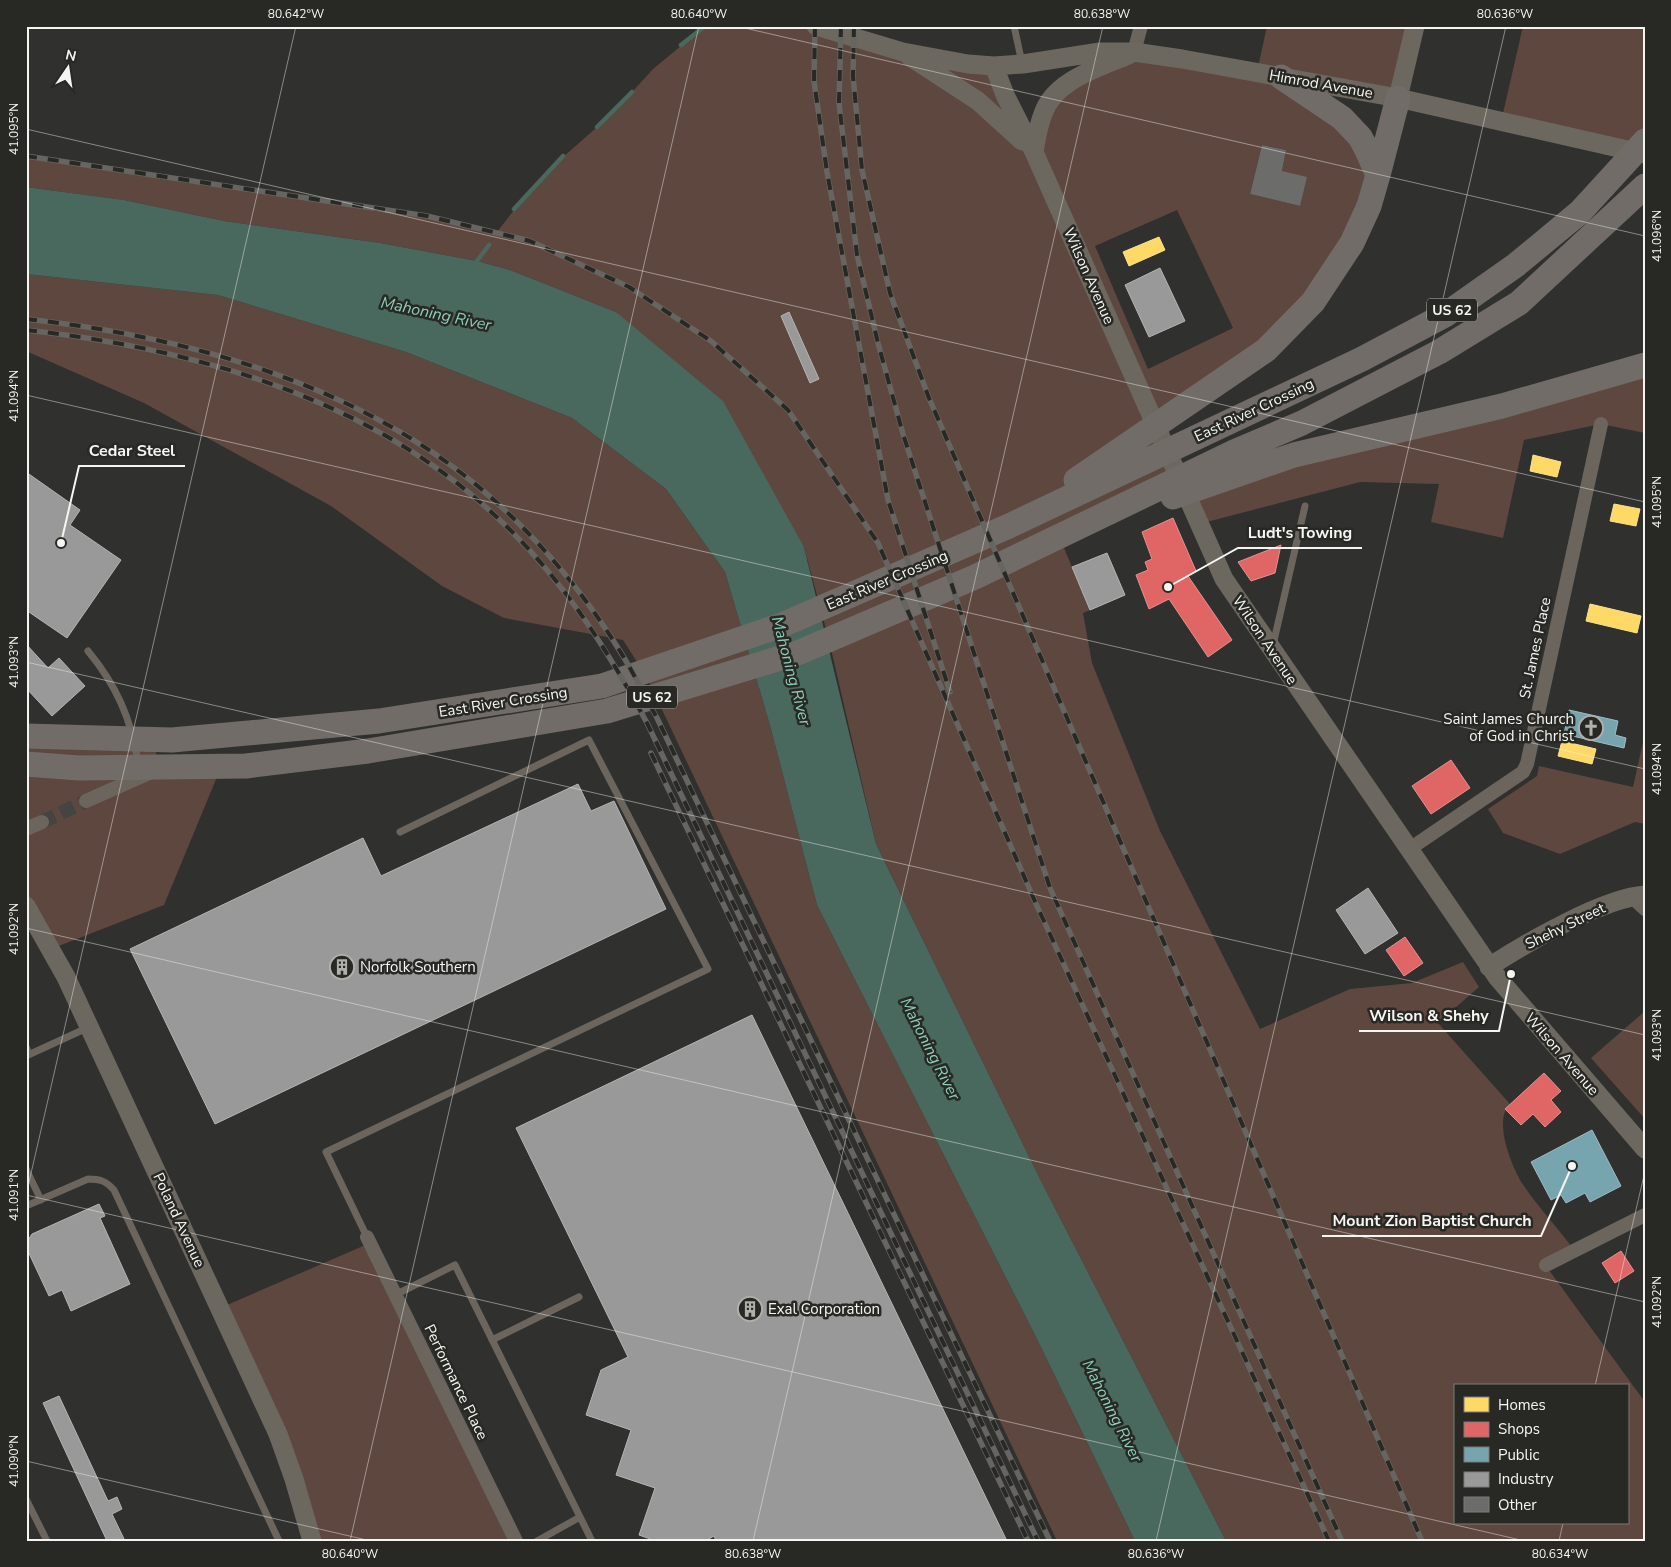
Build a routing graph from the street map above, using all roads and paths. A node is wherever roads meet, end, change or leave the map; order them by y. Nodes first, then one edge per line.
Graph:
1 (816, 26) edge
2 (1014, 26) edge
3 (1141, 26) edge
4 (1415, 26) edge
5 (903, 52) junction
6 (1134, 52) junction
7 (1023, 64) junction
8 (994, 66) junction
9 (1282, 77) junction
10 (1398, 98) junction
11 (1645, 141) edge
12 (1034, 152) junction
13 (1645, 154) edge
14 (1378, 175) junction
15 (1645, 186) edge
16 (1645, 365) edge
17 (1601, 424) dead end
18 (1237, 463) junction
19 (1305, 506) dead end
20 (1009, 526) junction
21 (1272, 650) junction
22 (88, 651) dead end
23 (26, 736) edge
24 (224, 760) dead end
25 (26, 764) edge
26 (140, 776) junction
27 (86, 801) tunnel mouth
28 (42, 822) tunnel mouth
29 (26, 829) edge
30 (400, 832) dead end
31 (1408, 850) junction
32 (1638, 895) edge
33 (26, 906) edge
34 (1645, 909) edge
35 (1490, 966) junction
36 (89, 1027) junction
37 (27, 1052) edge
38 (1645, 1149) edge
39 (26, 1169) edge
40 (41, 1200) junction
41 (26, 1206) edge
42 (1645, 1216) edge
43 (367, 1237) joint
44 (1546, 1266) dead end
45 (395, 1294) junction
46 (579, 1298) dead end
47 (492, 1340) junction
48 (26, 1499) edge
49 (580, 1517) junction
50 (47, 1541) edge
51 (279, 1541) edge
52 (312, 1541) edge
53 (516, 1541) edge
54 (536, 1541) edge
55 (592, 1541) edge

1 - 5 main road
2 - 7 lane
3 - 6 street
4 - 10 main road
5 - 8 main road, Himrod Avenue
5 - 12 main road
6 - 7 main road, Himrod Avenue
6 - 9 main road, Himrod Avenue
6 - 12 main road
7 - 8 main road, Himrod Avenue
8 - 12 main road, Wilson Avenue
9 - 10 main road, Himrod Avenue
9 - 14 highway
10 - 13 main road, Himrod Avenue
10 - 14 highway
11 - 20 highway, East River Crossing / US 62
12 - 21 main road, Wilson Avenue
14 - 20 highway
15 - 18 highway, East River Crossing / US 62
16 - 18 highway
17 - 31 street, St. James Place
18 - 25 highway, East River Crossing / US 62
19 - 21 lane
20 - 23 highway, East River Crossing / US 62
21 - 31 main road, Wilson Avenue
22 - 26 lane
24 - 26 street
26 - 27 street
28 - 29 street
30 - 43 lane
31 - 35 main road, Wilson Avenue
32 - 34 street
32 - 35 main road, Shehy Street
33 - 36 main road, Poland Avenue
35 - 38 main road, Wilson Avenue
36 - 37 lane
36 - 52 main road, Poland Avenue
39 - 40 lane
40 - 41 lane
40 - 51 lane
42 - 44 street
43 - 45 street, Performance Place
45 - 47 lane
45 - 53 street, Performance Place
46 - 47 lane
47 - 49 lane
48 - 50 lane
49 - 54 lane
49 - 55 lane

